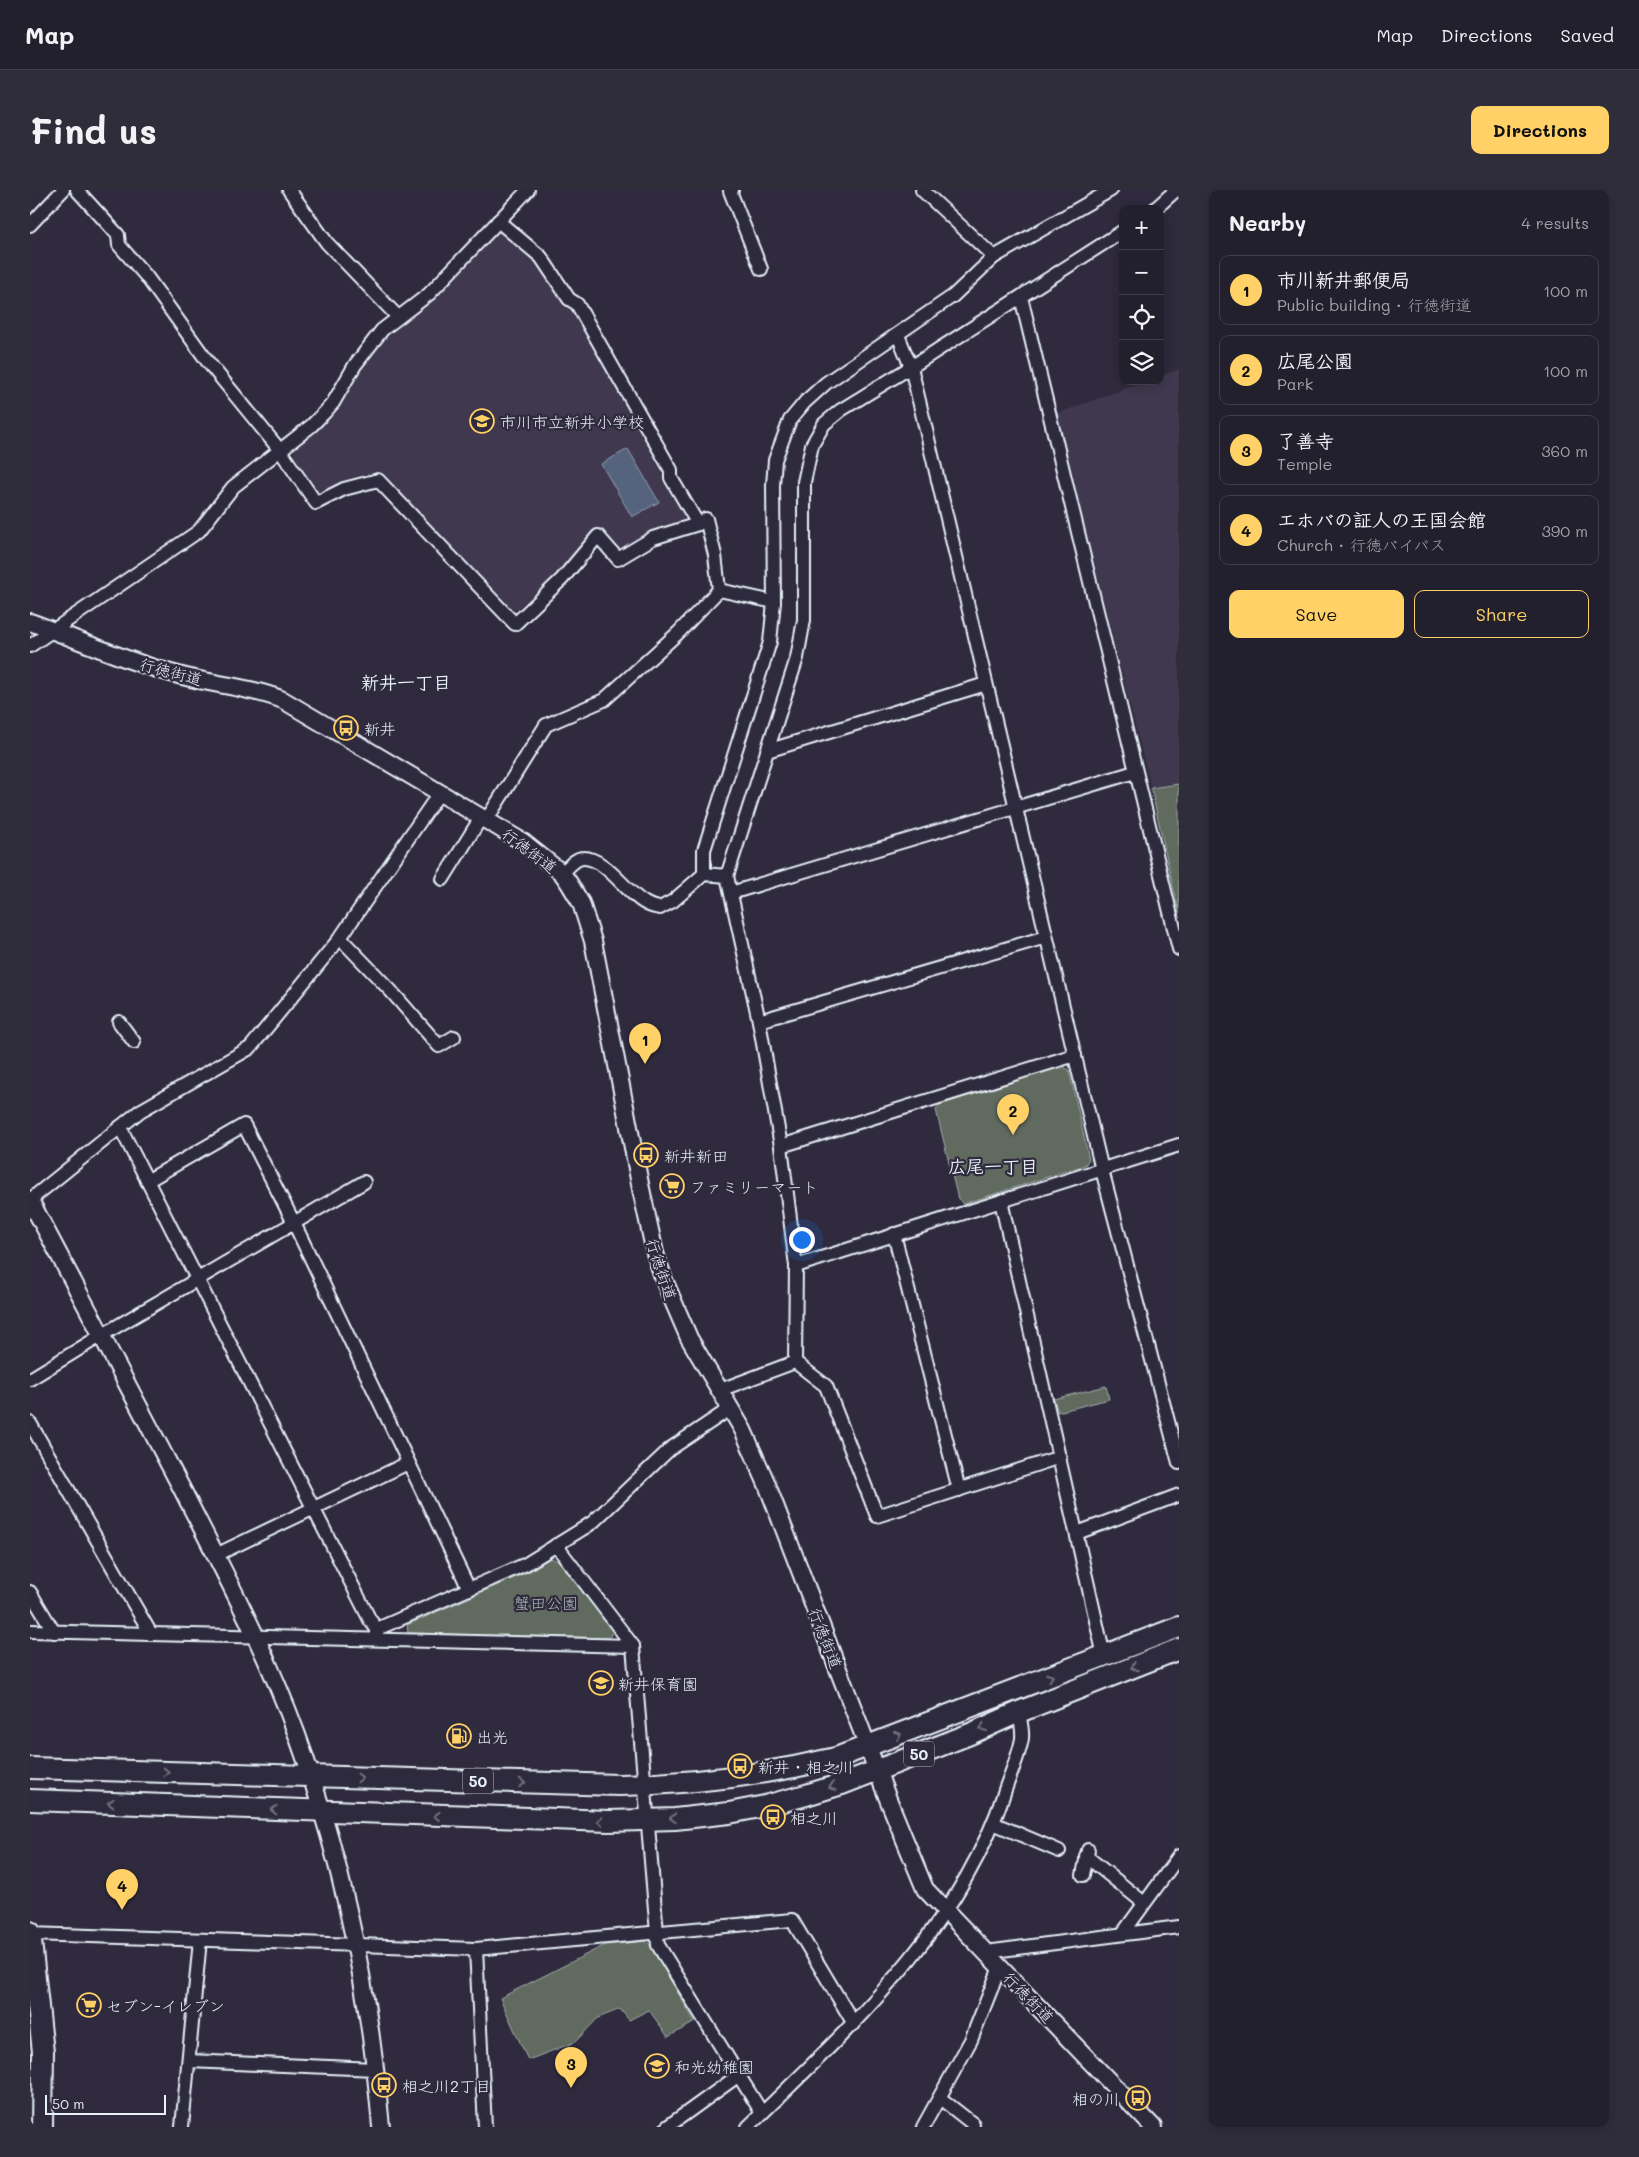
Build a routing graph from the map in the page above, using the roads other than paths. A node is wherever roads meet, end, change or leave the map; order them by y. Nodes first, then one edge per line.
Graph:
1 (63, 190) edge
2 (77, 190) edge
3 (289, 190) edge
4 (528, 190) edge
5 (732, 190) edge
6 (922, 190) edge
7 (1111, 190) edge
8 (1176, 190) edge
9 (1159, 205) edge
10 (498, 222) junction
11 (30, 225) edge
12 (1119, 234) edge
13 (994, 257) junction
14 (761, 269) dead end
15 (1021, 297) junction
16 (398, 317) junction
17 (898, 335) junction
18 (911, 366) junction
19 (279, 449) junction
20 (698, 524) junction
21 (719, 590) junction
22 (774, 602) junction
23 (30, 622) edge
24 (53, 630) junction
25 (30, 646) edge
26 (986, 684) junction
27 (767, 752) junction
28 (1135, 772) junction
29 (440, 792) junction
30 (1016, 807) junction
31 (484, 818) junction
32 (562, 873) junction
33 (704, 874) junction
34 (727, 876) junction
35 (443, 879) dead end
36 (732, 893) junction
37 (1046, 937) junction
38 (340, 938) junction
39 (1179, 949) edge
40 (759, 1021) junction
41 (119, 1022) dead end
42 (454, 1037) dead end
43 (134, 1042) dead end
44 (1075, 1054) junction
45 (120, 1127) junction
46 (1179, 1145) edge
47 (781, 1146) junction
48 (1102, 1170) junction
49 (147, 1181) junction
50 (364, 1182) dead end
51 (30, 1200) edge
52 (1001, 1201) junction
53 (294, 1223) junction
54 (894, 1234) junction
55 (796, 1266) junction
56 (197, 1279) junction
57 (102, 1335) junction
58 (795, 1362) junction
59 (30, 1379) edge
60 (720, 1390) junction
61 (731, 1408) junction
62 (30, 1423) edge
63 (1060, 1457) junction
64 (408, 1463) junction
65 (1179, 1464) edge
66 (959, 1490) junction
67 (1179, 1495) edge
68 (313, 1508) junction
69 (1077, 1533) junction
70 (556, 1545) junction
71 (216, 1555) junction
72 (469, 1589) junction
73 (30, 1592) edge
74 (1179, 1627) edge
75 (30, 1631) edge
76 (54, 1632) junction
77 (151, 1634) junction
78 (377, 1634) junction
79 (256, 1636) junction
80 (633, 1646) junction
81 (1179, 1649) edge
82 (1104, 1656) junction
83 (1019, 1712) junction
84 (868, 1747) junction
85 (30, 1768) edge
86 (877, 1770) junction
87 (311, 1776) junction
88 (646, 1785) junction
89 (30, 1800) edge
90 (322, 1812) junction
91 (648, 1820) junction
92 (993, 1823) junction
93 (1059, 1851) dead end
94 (1179, 1856) edge
95 (1083, 1875) dead end
96 (1144, 1903) junction
97 (946, 1911) junction
98 (1179, 1927) edge
99 (657, 1932) junction
100 (1123, 1933) junction
101 (30, 1934) edge
102 (200, 1940) junction
103 (355, 1945) junction
104 (476, 1949) junction
105 (986, 1952) junction
106 (1000, 1967) junction
107 (854, 2024) junction
108 (189, 2061) junction
109 (375, 2070) junction
110 (739, 2075) junction
111 (940, 2098) junction
112 (762, 2113) junction
113 (973, 2124) dead end
114 (42, 2127) edge
115 (182, 2127) edge
116 (381, 2127) edge
117 (485, 2127) edge
118 (667, 2127) edge
119 (748, 2127) edge
120 (923, 2127) edge
121 (1153, 2127) edge

1 - 11 street
2 - 19 street
3 - 16 street
4 - 10 street
5 - 14 street
6 - 13 street
7 - 13 street
8 - 9 street
10 - 16 street
10 - 20 street
12 - 15 street
13 - 17 street
15 - 18 street
15 - 28 street
16 - 19 street
17 - 18 street
17 - 22 street
18 - 26 street
18 - 27 street
19 - 20 street
19 - 24 street
20 - 21 street
21 - 22 street
21 - 31 street
22 - 33 street
23 - 24 street, 行徳街道
24 - 25 street
24 - 29 street, 行徳街道
26 - 27 street
26 - 30 street
27 - 34 street
28 - 30 street
28 - 39 street
29 - 31 street, 行徳街道
29 - 38 street
30 - 36 street
30 - 37 street
31 - 32 street, 行徳街道
31 - 35 street
32 - 33 street
32 - 60 street, 行徳街道
33 - 34 street
34 - 36 street
36 - 40 street
37 - 40 street
37 - 44 street
38 - 42 street
38 - 45 street
40 - 47 street
41 - 43 street
44 - 47 street
44 - 48 street
45 - 49 street
45 - 51 street
46 - 48 street
47 - 55 street
48 - 52 street
48 - 65 street
49 - 53 street
49 - 56 street
50 - 53 street
51 - 57 street
52 - 54 street
52 - 63 street
53 - 56 street
53 - 64 street
54 - 55 street
54 - 66 street
55 - 58 street
56 - 57 street
56 - 68 street
57 - 59 street
57 - 71 street
58 - 60 street
58 - 66 street
60 - 61 street, 行徳街道
61 - 70 street
61 - 84 street, 行徳街道
62 - 77 street
63 - 66 street
63 - 69 street
64 - 68 street
64 - 72 street
67 - 69 street
68 - 71 street
68 - 78 street
69 - 82 street
70 - 72 street
70 - 80 street
71 - 79 street
72 - 78 street
73 - 76 street
74 - 82 main road, 50
75 - 76 street
76 - 77 street
77 - 79 street
78 - 79 street
78 - 80 street
79 - 87 street
80 - 88 street
81 -> 83 main road, 50
84 -> 82 main road, 50
83 -> 86 main road, 50
83 - 92 street
84 - 86 street, 行徳街道
84 - 88 main road, 50
85 -> 87 main road, 50
86 -> 91 main road, 50
86 - 97 street, 行徳街道
87 -> 88 main road, 50
87 - 90 street
88 - 91 street
90 -> 89 main road, 50
91 -> 90 main road, 50
90 - 103 street
91 - 99 street
92 - 93 street
92 - 97 street
94 - 96 street
95 - 96 street
96 - 100 street
97 - 105 street, 行徳街道
97 - 107 street
98 - 100 street
99 - 104 street
99 - 107 street
99 - 110 street
100 - 105 street
101 - 102 street
101 - 114 main road
102 - 103 street
102 - 108 street
103 - 104 street
103 - 109 street
104 - 117 street
105 - 106 street, 行徳街道
106 - 111 street
106 - 121 street, 行徳街道
107 - 112 street
108 - 109 street
108 - 115 street
109 - 116 street
110 - 112 street
110 - 118 street
111 - 113 street
111 - 120 street
112 - 119 street

